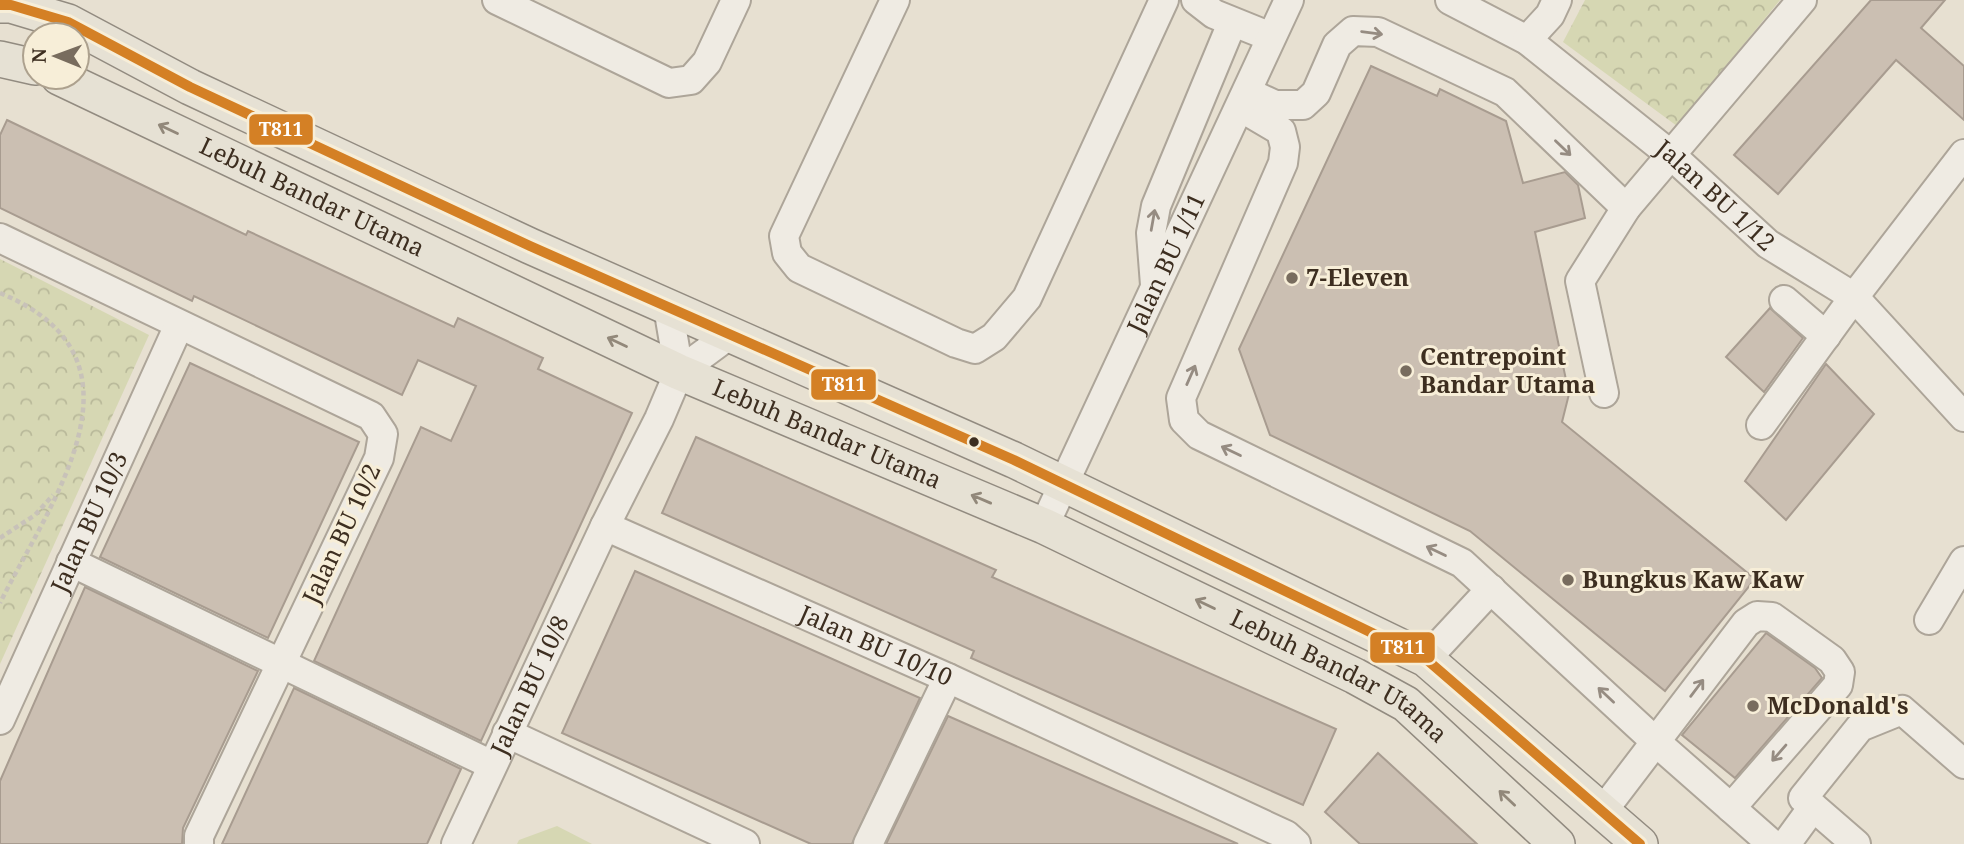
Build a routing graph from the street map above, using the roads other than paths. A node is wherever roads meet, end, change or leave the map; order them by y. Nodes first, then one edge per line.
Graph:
1 (497, 0) edge
2 (736, 0) edge
3 (895, 0) edge
4 (1164, 0) edge
5 (1196, 0) edge
6 (1289, 0) edge
7 (1450, 0) edge
8 (1557, 0) edge
9 (1802, 0) edge
10 (0, 5) edge
11 (1232, 23) junction
12 (1271, 37) junction
13 (1527, 40) junction
14 (0, 59) edge
15 (21, 64) edge
16 (88, 91) edge
17 (1243, 100) junction
18 (1964, 154) edge
19 (1671, 155) junction
20 (1626, 208) junction
21 (0, 238) edge
22 (1155, 288) junction
23 (1854, 297) junction
24 (1784, 300) dead end
25 (668, 307) junction
26 (179, 325) junction
27 (729, 335) junction
28 (1826, 336) junction
29 (679, 372) junction
30 (1604, 393) dead end
31 (1963, 414) edge
32 (1761, 425) dead end
33 (1064, 483) junction
34 (605, 526) junction
35 (1044, 526) junction
36 (1964, 561) edge
37 (71, 562) junction
38 (1492, 589) junction
39 (1929, 620) dead end
40 (1426, 659) junction
41 (282, 664) junction
42 (948, 678) junction
43 (0, 720) edge
44 (507, 733) junction
45 (1656, 742) junction
46 (1964, 764) edge
47 (492, 765) junction
48 (1813, 807) junction
49 (1731, 808) junction
50 (1602, 812) junction
51 (1291, 842) edge
52 (199, 844) edge
53 (456, 844) edge
54 (745, 844) edge
55 (868, 844) edge
56 (1557, 844) edge
57 (1640, 844) edge
58 (1772, 844) edge
59 (1786, 844) edge
60 (1856, 844) edge

1 - 2 street
3 - 4 street
5 - 11 street
6 - 12 street, Jalan BU 1/11
7 - 13 street, Jalan BU 1/12
8 - 13 street
9 - 19 street
10 - 25 main road, Lebuh Bandar Utama
11 - 12 street
22 -> 11 street
12 - 17 street, Jalan BU 1/11
13 - 19 street, Jalan BU 1/12
14 - 15 main road
29 -> 16 main road, Lebuh Bandar Utama
17 -> 20 street
17 - 22 street, Jalan BU 1/11
38 -> 17 street
18 - 23 street
19 - 20 street
19 - 23 street, Jalan BU 1/12
20 - 30 street
21 - 26 street, Jalan BU 10/2
22 - 33 street, Jalan BU 1/11
23 - 28 street
23 - 31 street, Jalan BU 1/12
24 - 28 street
25 - 27 main road, Lebuh Bandar Utama
25 - 29 street
26 - 37 street, Jalan BU 10/3
26 - 41 street, Jalan BU 10/2
27 - 29 street
27 - 33 main road, Lebuh Bandar Utama
28 - 32 street
29 - 34 street
35 -> 29 main road, Lebuh Bandar Utama
33 - 35 street, Jalan BU 1/11
33 - 40 main road, Lebuh Bandar Utama
34 - 42 street, Jalan BU 10/10
34 - 44 street, Jalan BU 10/8
56 -> 35 main road, Lebuh Bandar Utama
36 - 39 street
37 - 41 street
37 - 43 street, Jalan BU 10/3
38 - 40 street
45 -> 38 street
40 - 50 main road, Lebuh Bandar Utama
41 - 47 street
41 - 52 street, Jalan BU 10/2
42 - 51 street, Jalan BU 10/10
42 - 55 street
44 - 47 street, Jalan BU 10/8
44 - 54 street
45 - 49 street
45 -> 49 street
45 - 50 street
46 - 48 street
47 - 53 street, Jalan BU 10/8
48 - 59 street
48 - 60 street
49 - 58 street
50 - 57 main road, Lebuh Bandar Utama

